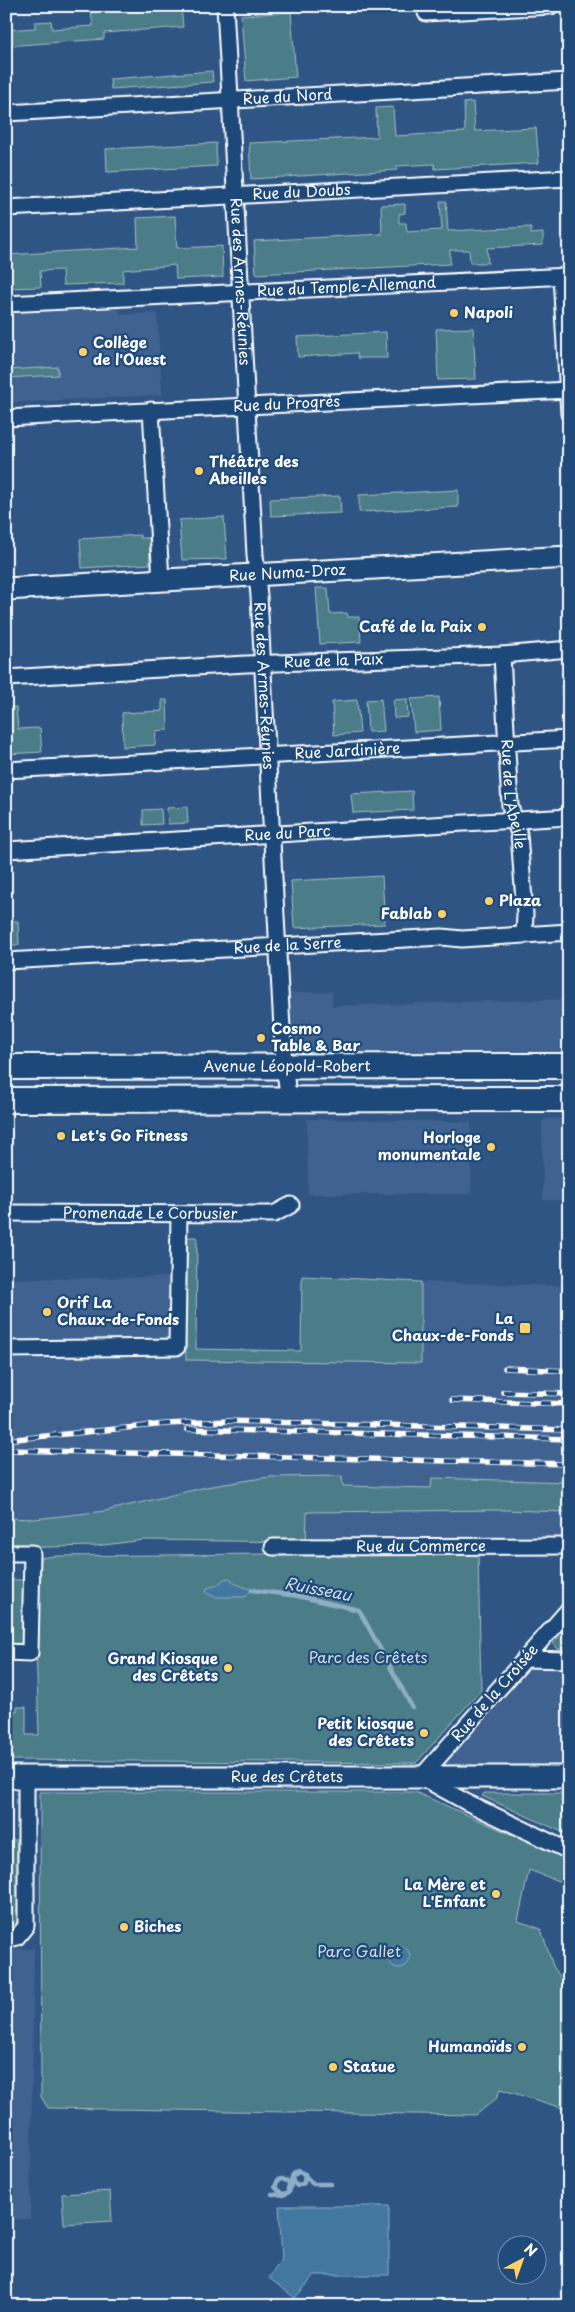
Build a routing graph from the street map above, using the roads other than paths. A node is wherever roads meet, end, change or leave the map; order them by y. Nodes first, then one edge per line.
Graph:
1 (225, 6) edge
2 (551, 6) edge
3 (426, 13) dead end
4 (569, 81) edge
5 (231, 99) junction
6 (6, 113) edge
7 (569, 178) edge
8 (235, 197) junction
9 (6, 208) edge
10 (565, 276) edge
11 (240, 291) junction
12 (6, 304) edge
13 (568, 390) edge
14 (247, 406) junction
15 (151, 410) junction
16 (569, 414) edge
17 (6, 418) edge
18 (569, 557) edge
19 (256, 575) junction
20 (161, 580) junction
21 (6, 589) edge
22 (569, 649) edge
23 (502, 655) junction
24 (262, 663) junction
25 (6, 678) edge
26 (569, 739) edge
27 (507, 742) junction
28 (268, 756) junction
29 (6, 770) edge
30 (569, 817) edge
31 (515, 821) junction
32 (271, 835) junction
33 (6, 850) edge
34 (569, 932) edge
35 (524, 934) junction
36 (278, 946) junction
37 (6, 961) edge
38 (284, 1066) junction
39 (569, 1066) edge
40 (6, 1067) edge
41 (569, 1099) edge
42 (6, 1100) edge
43 (289, 1100) junction
44 (291, 1205) dead end
45 (6, 1212) edge
46 (179, 1214) junction
47 (6, 1350) edge
48 (569, 1546) edge
49 (273, 1547) dead end
50 (6, 1553) edge
51 (569, 1609) edge
52 (6, 1652) edge
53 (524, 1659) junction
54 (569, 1660) edge
55 (569, 1776) edge
56 (16, 1777) edge
57 (422, 1777) junction
58 (569, 1851) edge
59 (6, 1940) edge

1 - 5 street, Rue des Armes-Réunies
2 - 3 street
4 - 5 street, Rue du Nord
5 - 6 street, Rue du Nord
5 - 8 street, Rue des Armes-Réunies
7 - 8 street, Rue du Doubs
8 - 9 street, Rue du Doubs
8 - 11 street, Rue des Armes-Réunies
10 - 11 street, Rue du Temple-Allemand
10 - 13 street
11 - 12 street, Rue du Temple-Allemand
11 - 14 street, Rue des Armes-Réunies
13 - 14 street, Rue du Progrès
13 - 16 street
14 - 15 street, Rue du Progrès
14 - 19 street, Rue des Armes-Réunies
15 - 17 street, Rue du Progrès
15 - 20 street
18 - 19 main road, Rue Numa-Droz
19 - 20 main road, Rue Numa-Droz
19 - 24 street, Rue des Armes-Réunies
20 - 21 main road, Rue Numa-Droz
22 - 23 street, Rue de la Paix
23 - 24 street, Rue de la Paix
23 - 27 street, Rue de L'Abeille
24 - 25 street, Rue de la Paix
24 - 28 street, Rue des Armes-Réunies
26 - 27 street, Rue Jardinière
27 - 28 street, Rue Jardinière
27 - 31 street, Rue de L'Abeille
28 - 29 street, Rue Jardinière
28 - 32 street, Rue des Armes-Réunies
30 - 31 street, Rue du Parc
31 - 32 street, Rue du Parc
31 - 35 street, Rue de L'Abeille
32 - 33 street, Rue du Parc
32 - 36 street, Rue des Armes-Réunies
34 - 35 street, Rue de la Serre
35 - 36 street, Rue de la Serre
36 - 37 street, Rue de la Serre
36 - 38 street, Rue des Armes-Réunies
38 - 39 main road, Avenue Léopold-Robert
38 - 40 main road, Avenue Léopold-Robert
38 - 43 street, Rue des Armes-Réunies
41 - 43 main road
42 - 43 main road
44 - 46 street, Promenade Le Corbusier
45 - 46 street, Promenade Le Corbusier
46 - 47 street
48 - 49 street, Rue du Commerce
50 - 52 street
51 - 53 street, Rue de la Croisée
53 - 54 street
53 - 57 street, Rue de la Croisée
55 - 57 main road, Rue des Crêtets
56 - 57 main road, Rue des Crêtets
56 - 59 street
57 - 58 street

